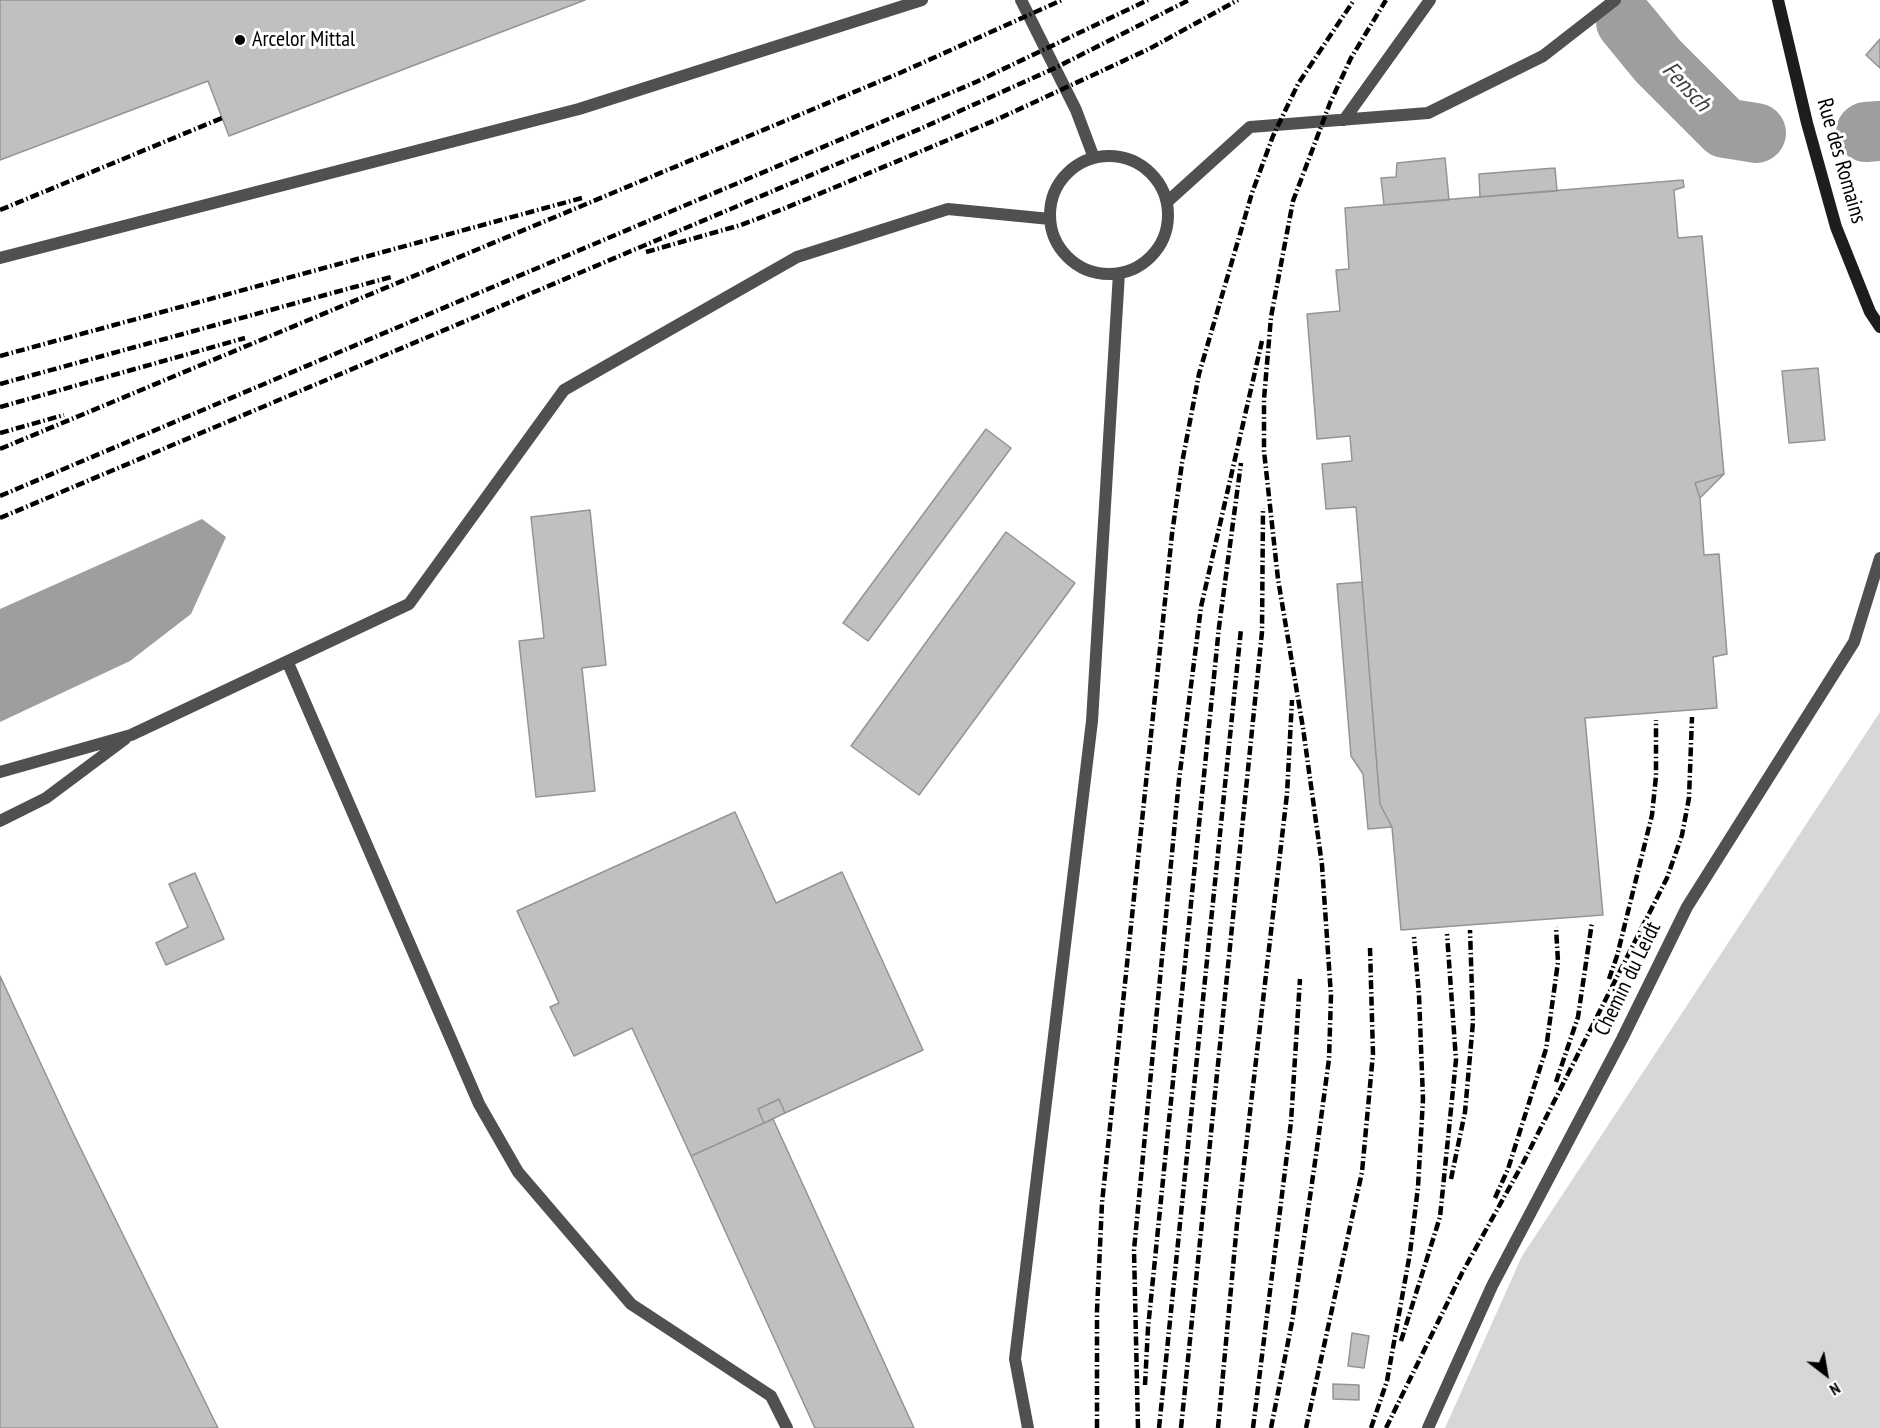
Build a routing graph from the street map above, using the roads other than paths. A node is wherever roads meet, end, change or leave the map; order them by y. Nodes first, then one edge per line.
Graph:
1 (922, 0) edge
2 (1021, 0) edge
3 (1430, 0) edge
4 (1615, 0) edge
5 (1778, 0) edge
6 (1344, 120) junction
7 (1094, 158) junction
8 (1167, 202) junction
9 (1050, 219) junction
10 (0, 258) edge
11 (1119, 273) junction
12 (1880, 327) edge
13 (1880, 558) edge
14 (288, 663) junction
15 (131, 735) junction
16 (0, 772) edge
17 (0, 821) edge
18 (787, 1428) edge
19 (1028, 1428) edge
20 (1428, 1428) edge

1 - 10 street
2 - 7 street
3 - 6 street
4 - 6 street
5 - 12 main road, Rue des Romains
6 - 8 street
7 - 8 street
7 - 9 street
8 - 11 street
9 - 11 street
9 - 14 street
11 - 19 street
13 - 20 street, Chemin du Leidt
14 - 15 street
14 - 18 street
15 - 16 street
15 - 17 street

